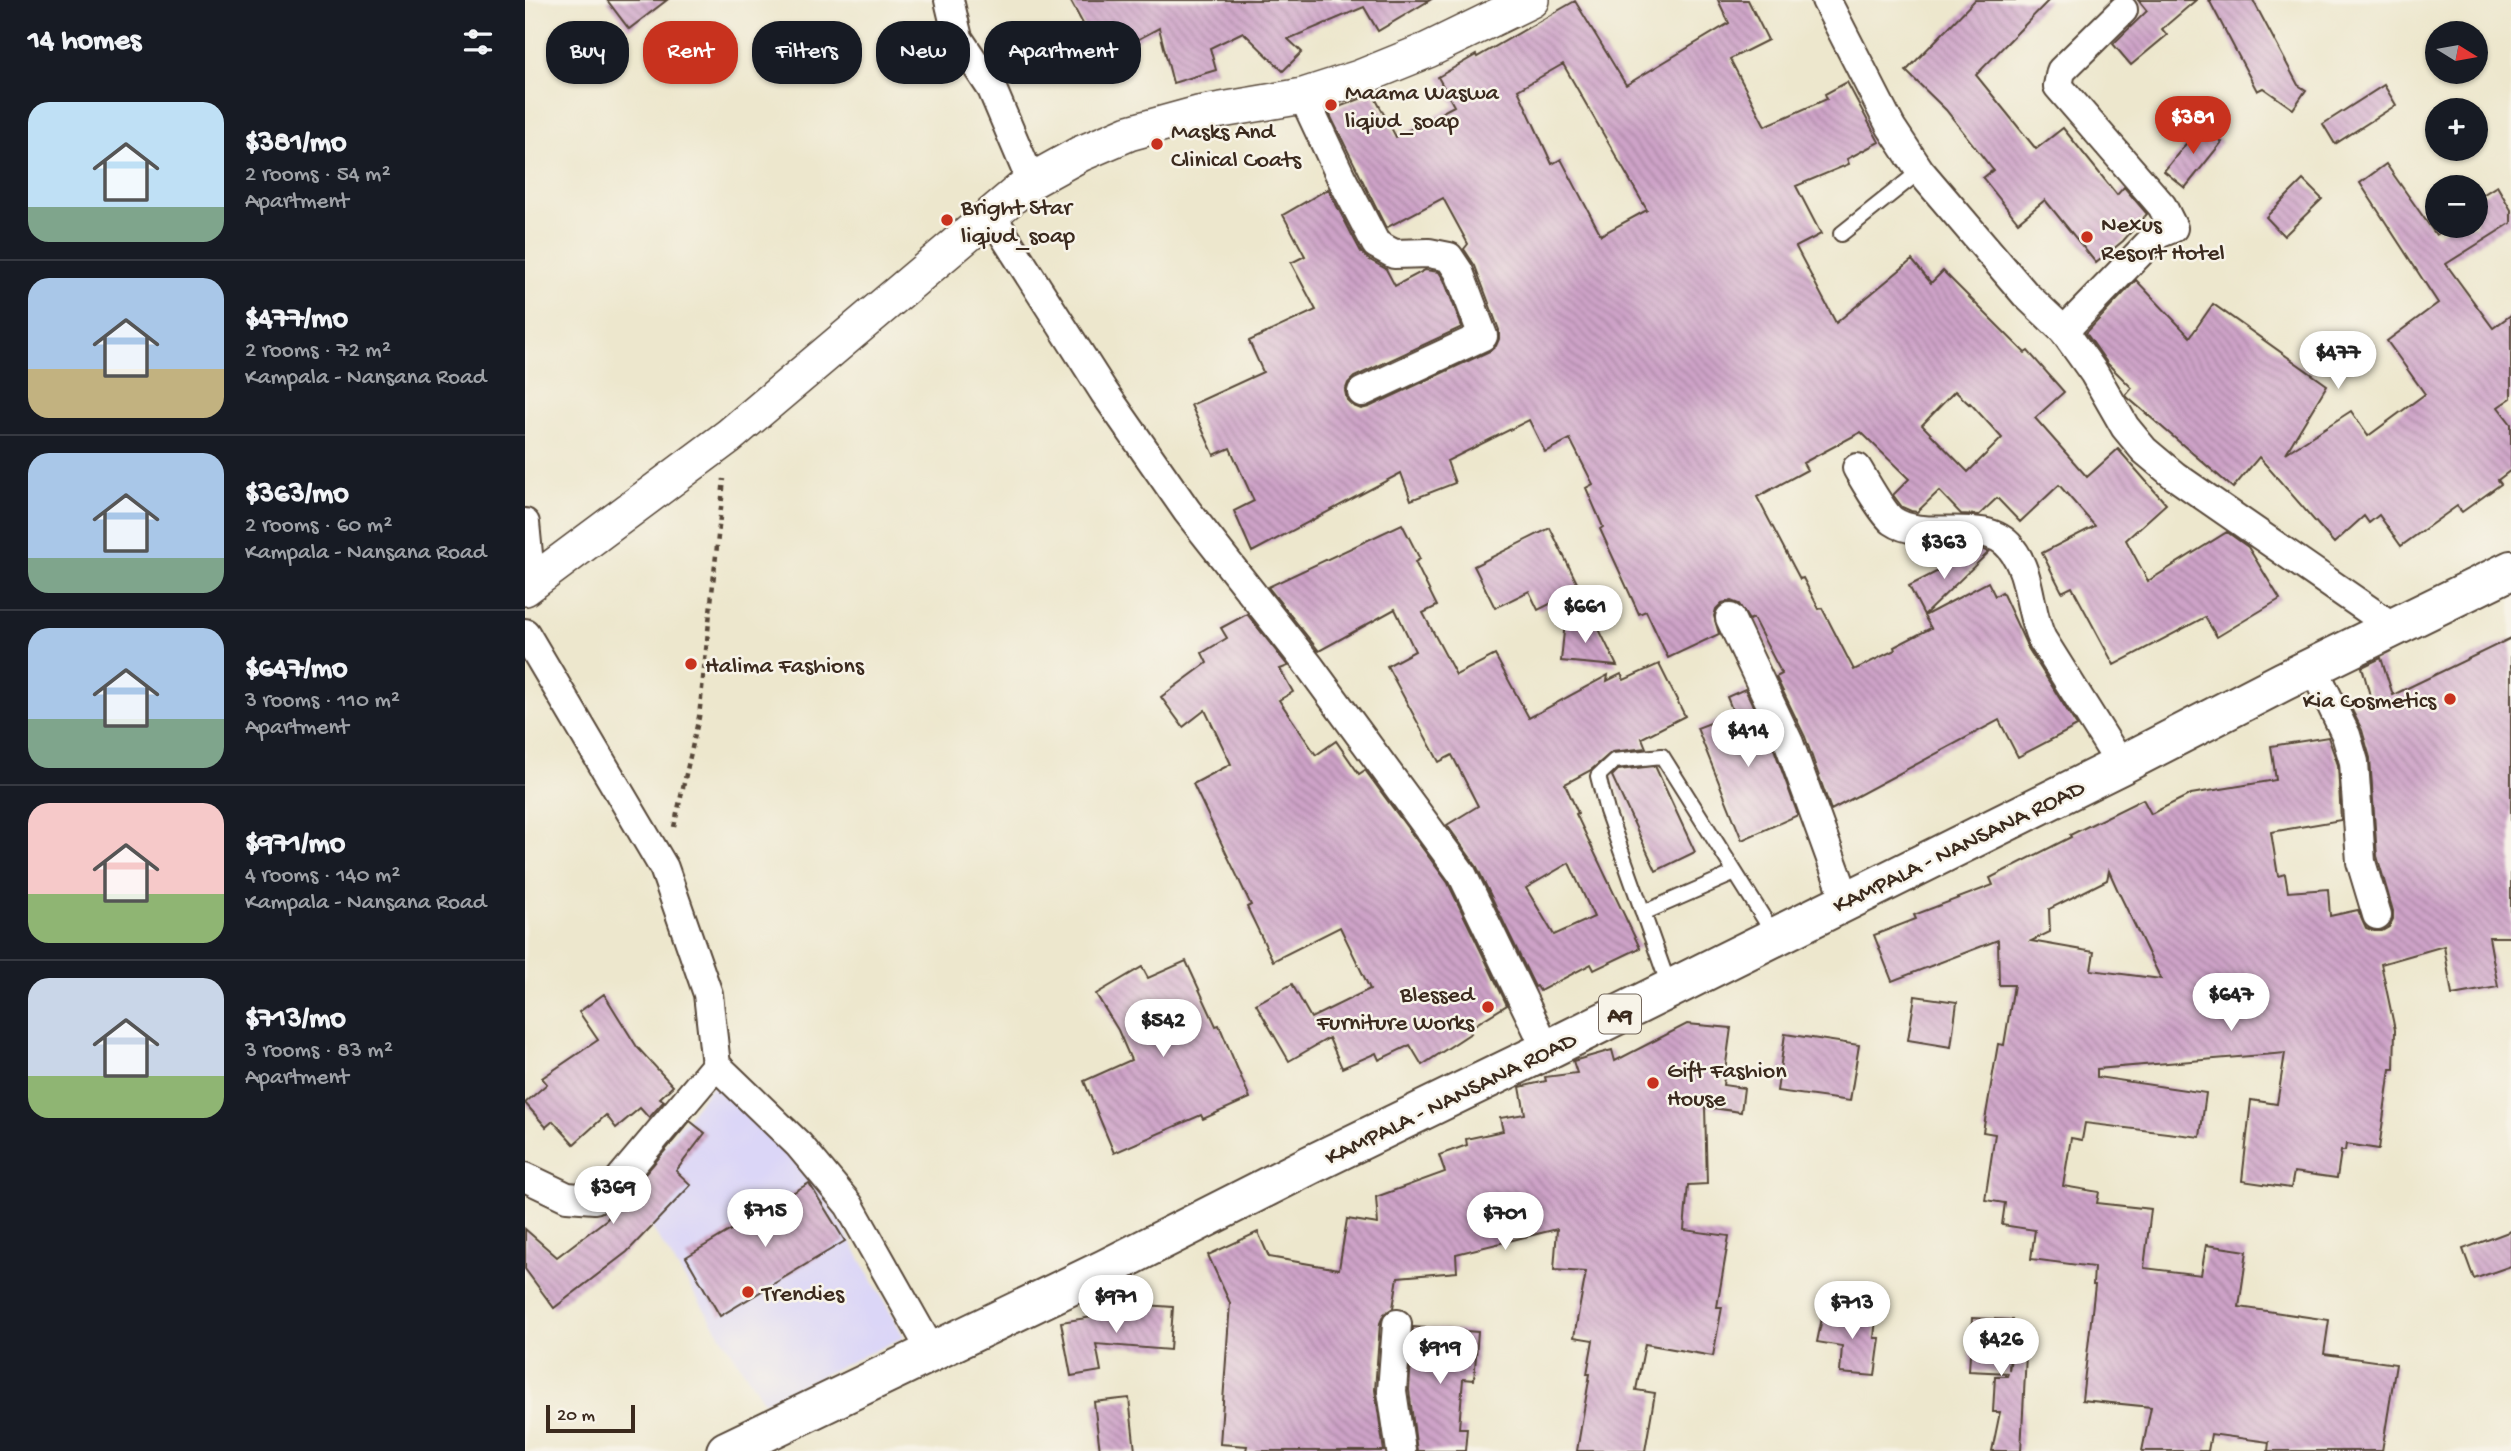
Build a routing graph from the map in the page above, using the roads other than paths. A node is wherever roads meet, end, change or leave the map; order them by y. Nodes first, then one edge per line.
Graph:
1 (949, 0) edge
2 (1531, 0) edge
3 (1826, 0) edge
4 (2123, 10) dead end
5 (1303, 96) junction
6 (1920, 171) junction
7 (1031, 181) junction
8 (991, 215) junction
9 (1842, 234) dead end
10 (2064, 331) junction
11 (1362, 392) dead end
12 (1857, 468) dead end
13 (525, 523) edge
14 (2511, 570) edge
15 (528, 586) edge
16 (1730, 618) dead end
17 (2393, 627) junction
18 (525, 633) edge
19 (2313, 667) junction
20 (2121, 765) junction
21 (1735, 873) junction
22 (1846, 900) junction
23 (1643, 913) junction
24 (2377, 915) dead end
25 (1775, 937) junction
26 (1670, 989) junction
27 (1547, 1050) junction
28 (716, 1065) junction
29 (525, 1177) edge
30 (1397, 1324) dead end
31 (932, 1352) junction
32 (726, 1451) edge
33 (1401, 1451) edge

1 - 7 street
2 - 5 street
3 - 6 street
4 - 10 street
5 - 7 street
5 - 11 street
6 - 9 lane
6 - 10 street
7 - 8 street
8 - 15 street
8 - 27 street
10 - 17 street
12 - 20 street
13 - 15 street
14 - 17 main road, KAMPALA - NANSANA ROAD / A9
16 - 22 street
17 - 19 main road, KAMPALA - NANSANA ROAD / A9
18 - 28 street
19 - 20 main road, KAMPALA - NANSANA ROAD / A9
19 - 24 street
20 - 22 main road, KAMPALA - NANSANA ROAD / A9
21 - 23 lane
21 - 23 lane
21 - 25 lane
22 - 25 main road, KAMPALA - NANSANA ROAD / A9
23 - 26 lane
25 - 26 main road, KAMPALA - NANSANA ROAD / A9
26 - 27 main road, KAMPALA - NANSANA ROAD / A9
27 - 31 main road, KAMPALA - NANSANA ROAD / A9
28 - 29 street
28 - 31 street
30 - 33 street
31 - 32 main road, KAMPALA - NANSANA ROAD / A9

